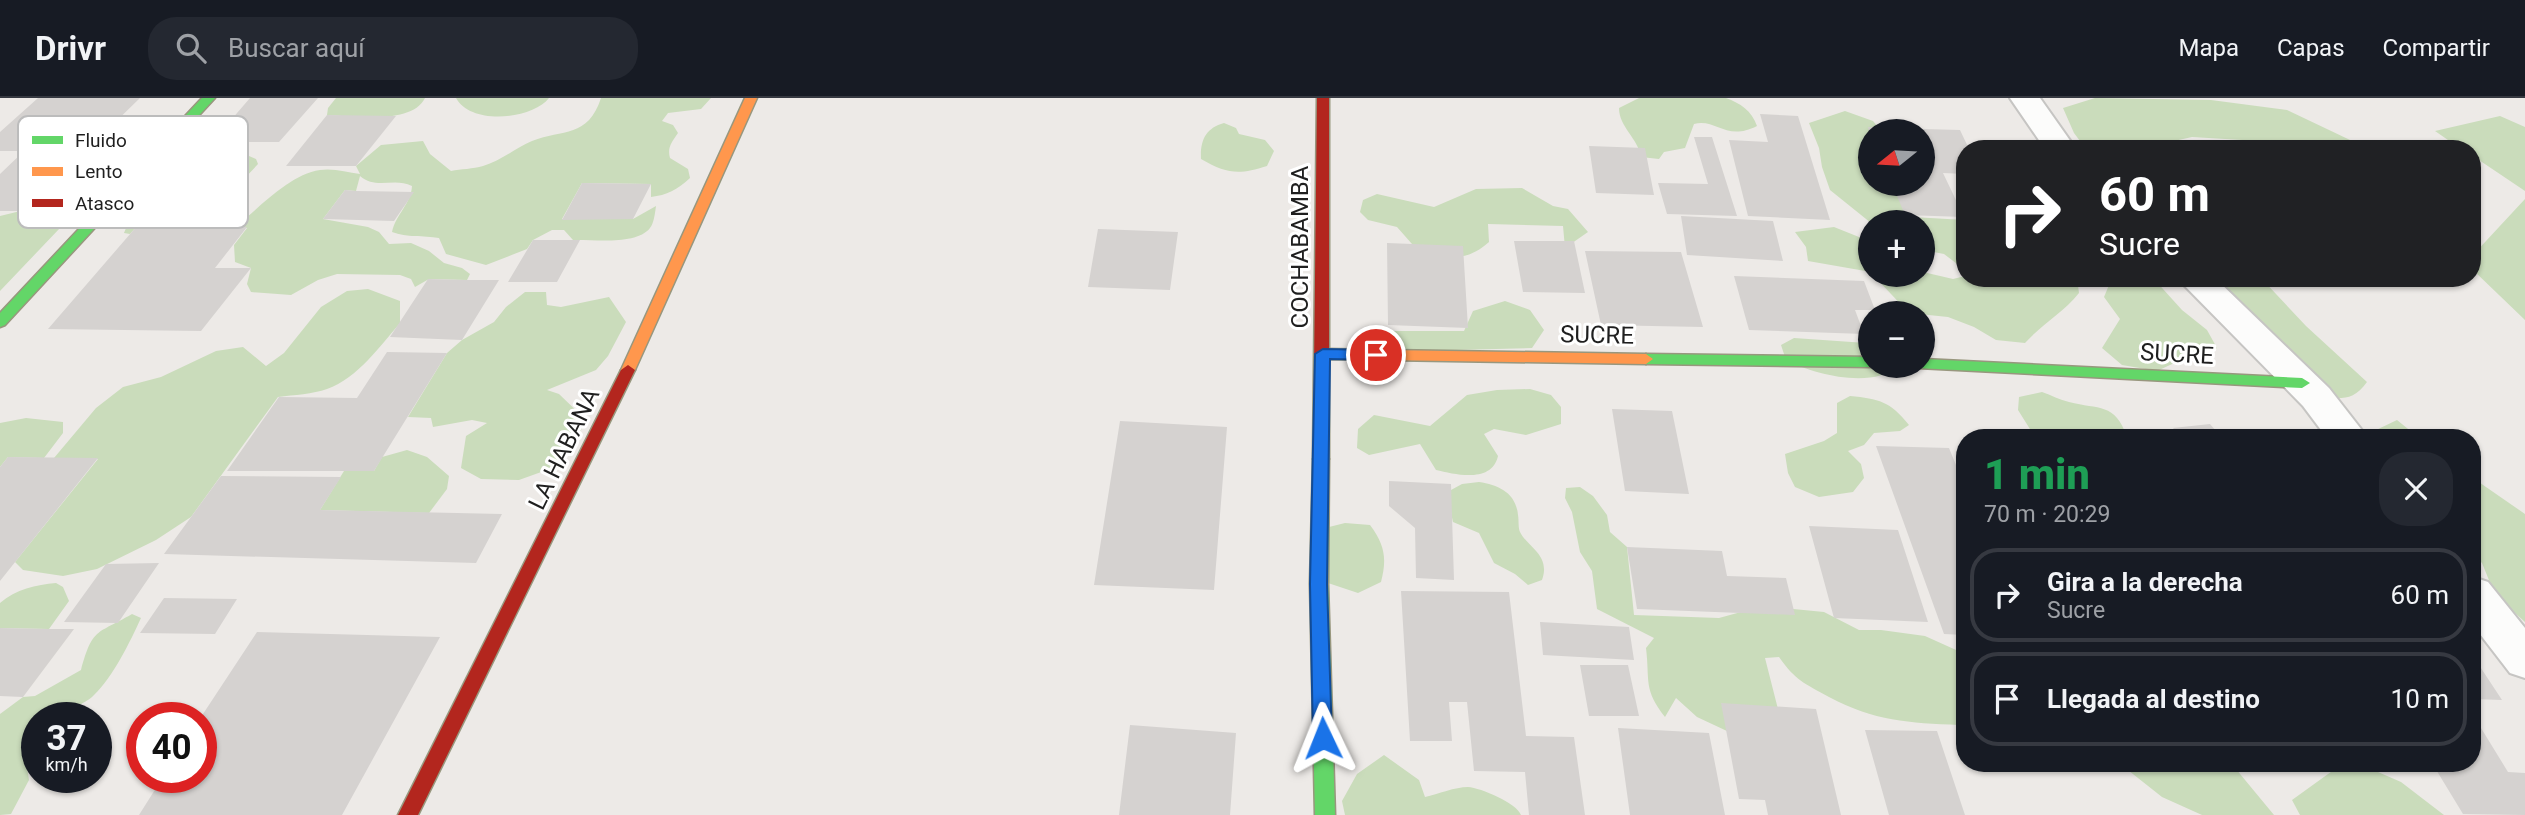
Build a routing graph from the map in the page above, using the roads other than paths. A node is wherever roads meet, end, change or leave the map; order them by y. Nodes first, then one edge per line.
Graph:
1 (209, 98) edge
2 (751, 98) edge
3 (1323, 98) edge
4 (2025, 98) edge
5 (192, 116) edge
6 (2055, 140) edge
7 (88, 228) edge
8 (2203, 287) edge
9 (0, 322) edge
10 (1323, 354) junction
11 (1858, 362) edge
12 (1935, 365) edge
13 (2302, 383) junction
14 (2341, 429) edge
15 (2481, 604) edge
16 (2525, 660) edge
17 (408, 815) edge
18 (1325, 815) edge

1 - 5 street
2 - 17 street, LA HABANA
3 - 10 street, COCHABAMBA
4 - 6 street
7 - 9 street
8 - 13 street
10 - 11 street, SUCRE
10 - 18 street, COCHABAMBA
12 - 13 street, SUCRE
13 - 14 street
15 - 16 street

